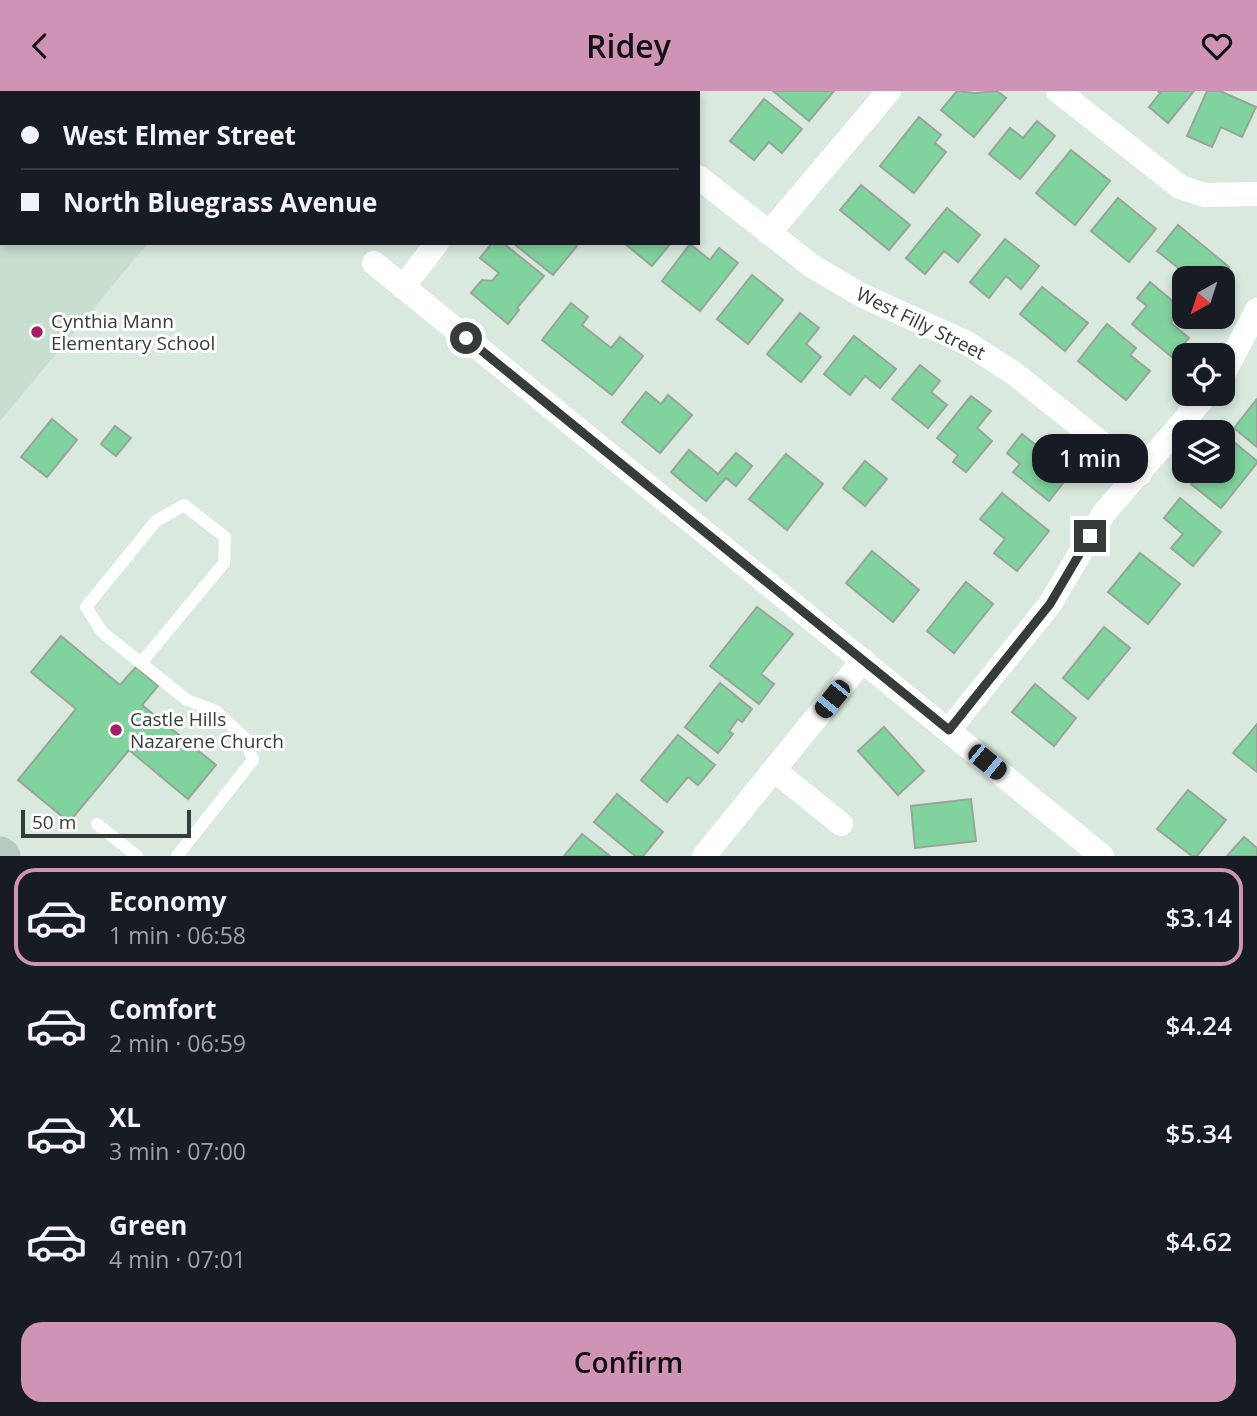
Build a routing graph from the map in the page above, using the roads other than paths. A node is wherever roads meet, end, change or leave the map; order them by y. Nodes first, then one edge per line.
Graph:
1 (889, 91) edge
2 (1058, 91) edge
3 (700, 179) edge
4 (1257, 194) edge
5 (769, 233) junction
6 (435, 245) edge
7 (374, 263) dead end
8 (403, 287) junction
9 (1257, 310) edge
10 (1235, 352) edge
11 (1197, 406) edge
12 (1140, 474) junction
13 (863, 660) junction
14 (141, 663) junction
15 (949, 730) junction
16 (774, 770) junction
17 (97, 824) dead end
18 (841, 824) dead end
19 (137, 856) edge
20 (177, 856) edge
21 (704, 856) edge
22 (1102, 856) edge

1 - 5 street
2 - 4 street
3 - 5 street, West Filly Street
5 - 12 street, West Filly Street
6 - 8 street
7 - 8 street
8 - 13 street
9 - 10 street
11 - 12 street
12 - 15 street
13 - 15 street
13 - 16 street
14 - 14 lane
14 - 20 lane
15 - 22 street
16 - 18 street
16 - 21 street
17 - 19 lane

